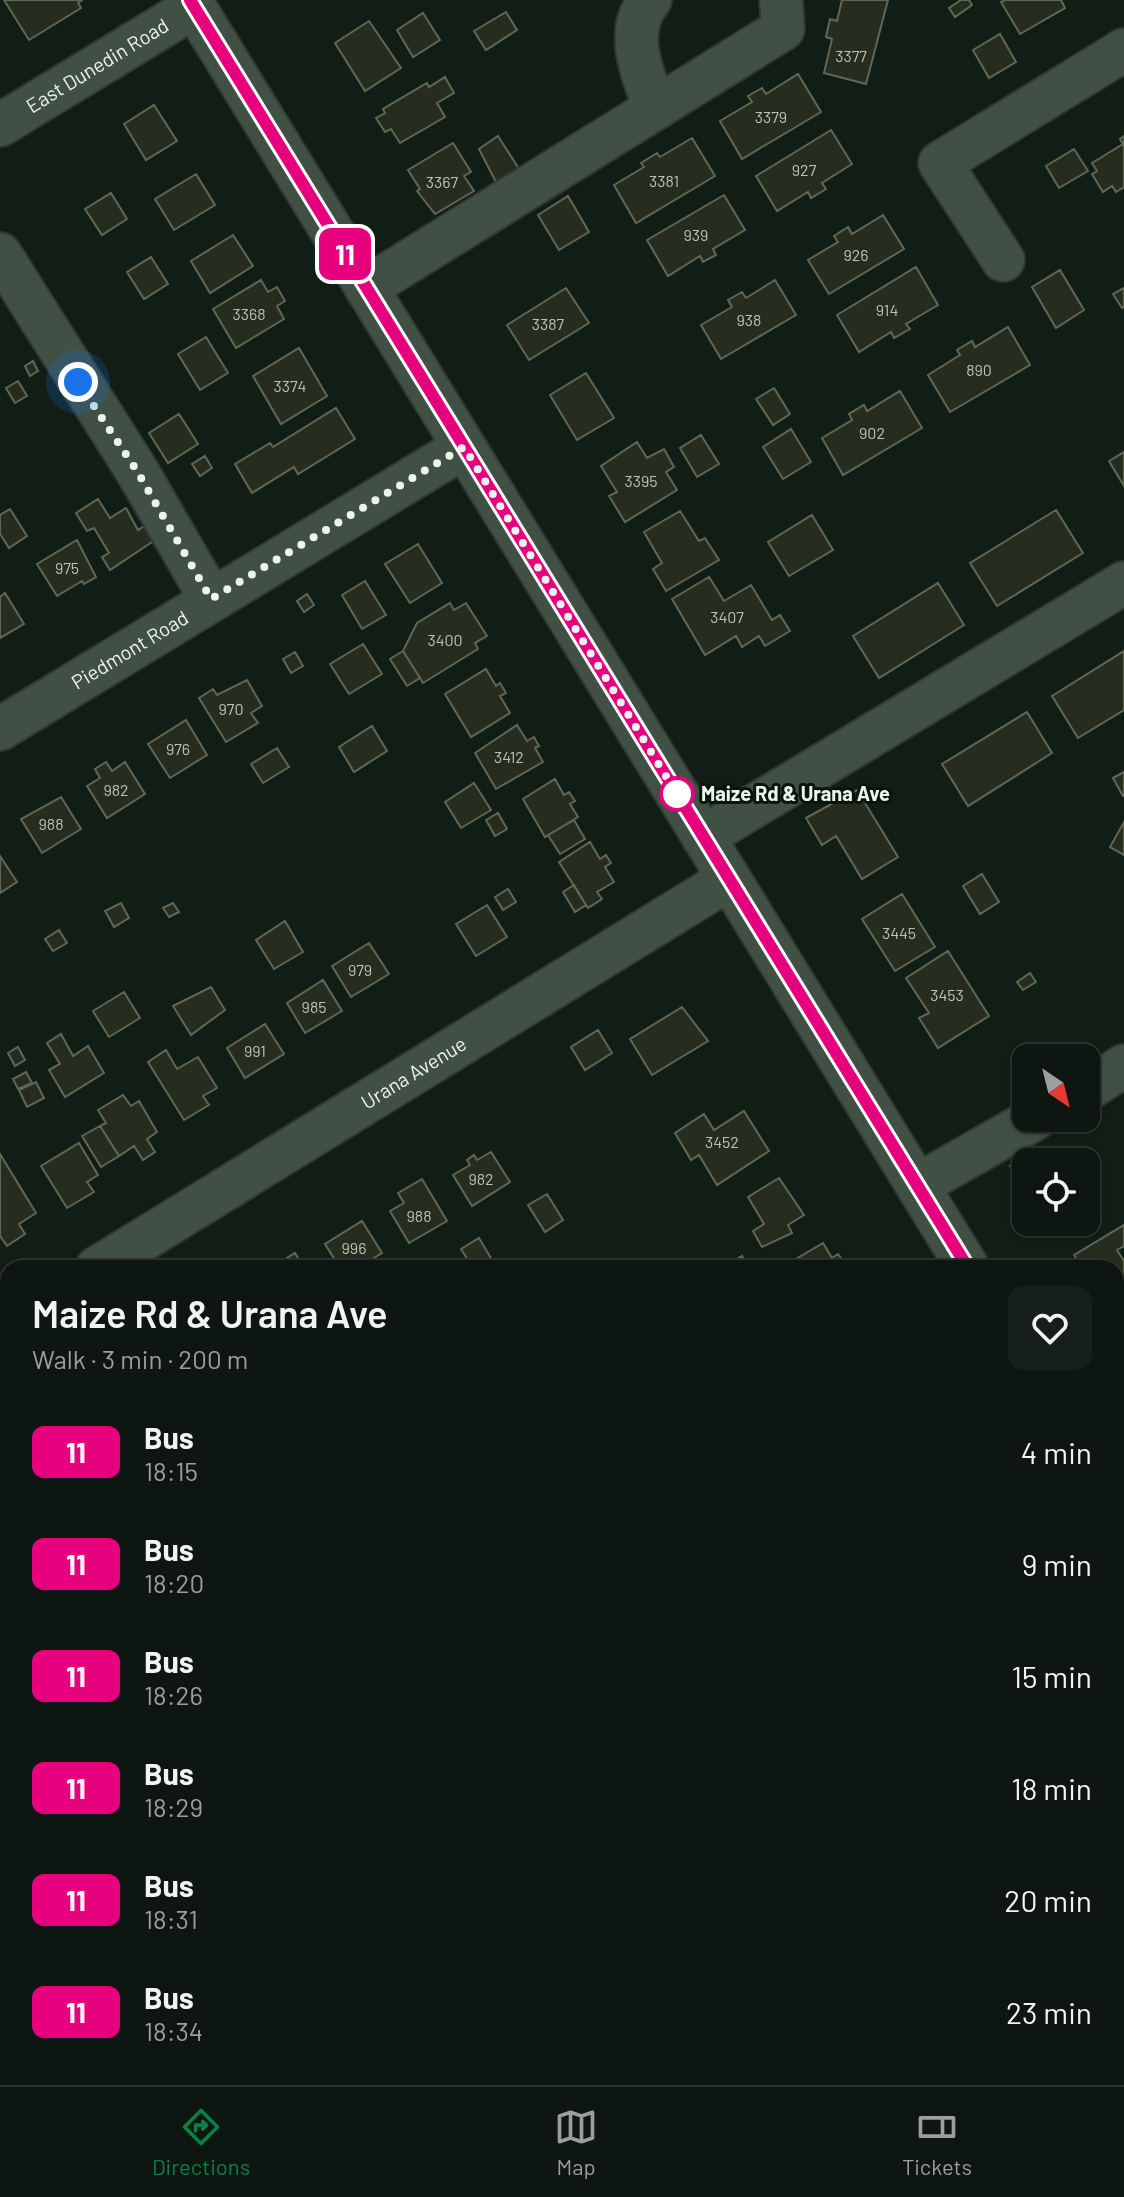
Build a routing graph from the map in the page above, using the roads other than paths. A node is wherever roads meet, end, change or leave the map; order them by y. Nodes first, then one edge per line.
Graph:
1 (650, 0) edge
2 (781, 0) edge
3 (192, 4) edge
4 (1124, 50) edge
5 (655, 108) junction
6 (0, 125) edge
7 (0, 254) edge
8 (1003, 260) dead end
9 (366, 288) junction
10 (464, 447) junction
11 (1124, 583) edge
12 (211, 599) junction
13 (0, 729) edge
14 (703, 837) junction
15 (729, 879) junction
16 (1124, 1066) edge
17 (1100, 1081) edge
18 (1012, 1132) edge
19 (918, 1185) junction
20 (110, 1260) edge
21 (963, 1260) edge

1 - 5 street
2 - 5 street
3 - 6 street, East Dunedin Road
3 - 9 street
4 - 8 street
5 - 9 street
7 - 12 street
9 - 10 street
10 - 12 street, Piedmont Road
10 - 14 street
11 - 14 street
12 - 13 street, Piedmont Road
14 - 15 street
15 - 19 street
15 - 20 street, Urana Avenue
16 - 17 street
18 - 19 street
19 - 21 street

